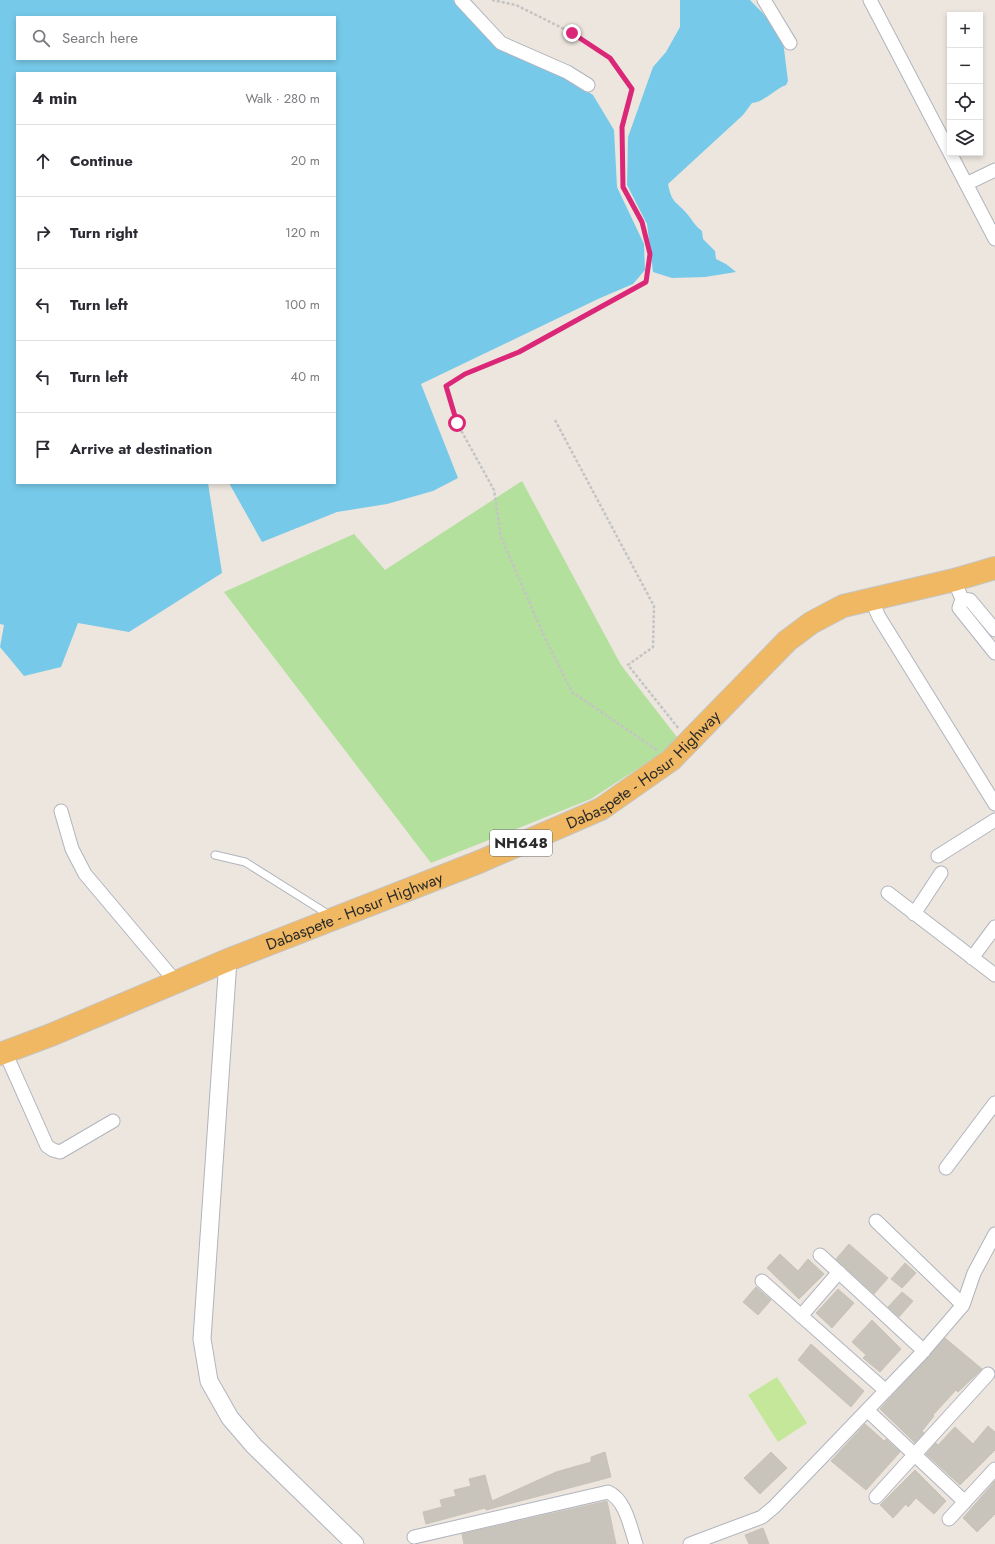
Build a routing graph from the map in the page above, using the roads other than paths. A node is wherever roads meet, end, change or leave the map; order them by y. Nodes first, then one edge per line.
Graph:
1 (461, 0) edge
2 (764, 0) edge
3 (870, 0) edge
4 (790, 43) dead end
5 (588, 85) dead end
6 (947, 147) edge
7 (952, 156) edge
8 (995, 170) edge
9 (966, 184) junction
10 (995, 239) edge
11 (995, 568) edge
12 (958, 589) junction
13 (871, 599) junction
14 (995, 630) edge
15 (995, 653) edge
16 (995, 804) edge
17 (61, 811) dead end
18 (995, 820) edge
19 (215, 855) dead end
20 (938, 856) dead end
21 (941, 873) dead end
22 (888, 893) dead end
23 (914, 914) junction
24 (334, 919) junction
25 (995, 927) edge
26 (972, 958) junction
27 (228, 960) junction
28 (995, 975) edge
29 (176, 982) junction
30 (2, 1053) edge
31 (995, 1103) edge
32 (113, 1120) dead end
33 (946, 1168) dead end
34 (876, 1221) dead end
35 (995, 1234) edge
36 (820, 1255) dead end
37 (839, 1272) junction
38 (762, 1281) dead end
39 (963, 1305) junction
40 (801, 1316) junction
41 (924, 1351) junction
42 (988, 1374) dead end
43 (886, 1391) junction
44 (867, 1410) junction
45 (915, 1455) junction
46 (995, 1469) edge
47 (876, 1497) dead end
48 (965, 1502) junction
49 (950, 1519) dead end
50 (414, 1537) dead end
51 (696, 1543) edge
52 (355, 1544) edge
53 (636, 1544) edge

1 - 5 street
2 - 4 street
3 - 6 street
7 - 9 street
8 - 9 street
9 - 10 street
11 - 12 highway, Dabaspete - Hosur Highway / NH648
12 - 13 highway, Dabaspete - Hosur Highway / NH648
12 - 14 street
12 - 15 street
13 - 16 street
13 - 24 highway, Dabaspete - Hosur Highway / NH648
17 - 29 street
18 - 20 street
19 - 24 lane
21 - 23 street
22 - 23 street
23 - 26 street
24 - 27 highway, Dabaspete - Hosur Highway / NH648
25 - 26 street
26 - 28 street
27 - 29 highway, Dabaspete - Hosur Highway / NH648
27 - 52 street
29 - 30 highway, Dabaspete - Hosur Highway / NH648
30 - 32 street
31 - 33 street
34 - 39 street
35 - 39 street
36 - 37 street
37 - 40 street
37 - 41 street
38 - 40 street
39 - 41 street
40 - 43 street
41 - 43 street
42 - 45 street
43 - 44 street
44 - 45 street
44 - 51 street
45 - 47 street
45 - 48 street
46 - 48 street
48 - 49 street
50 - 53 street

